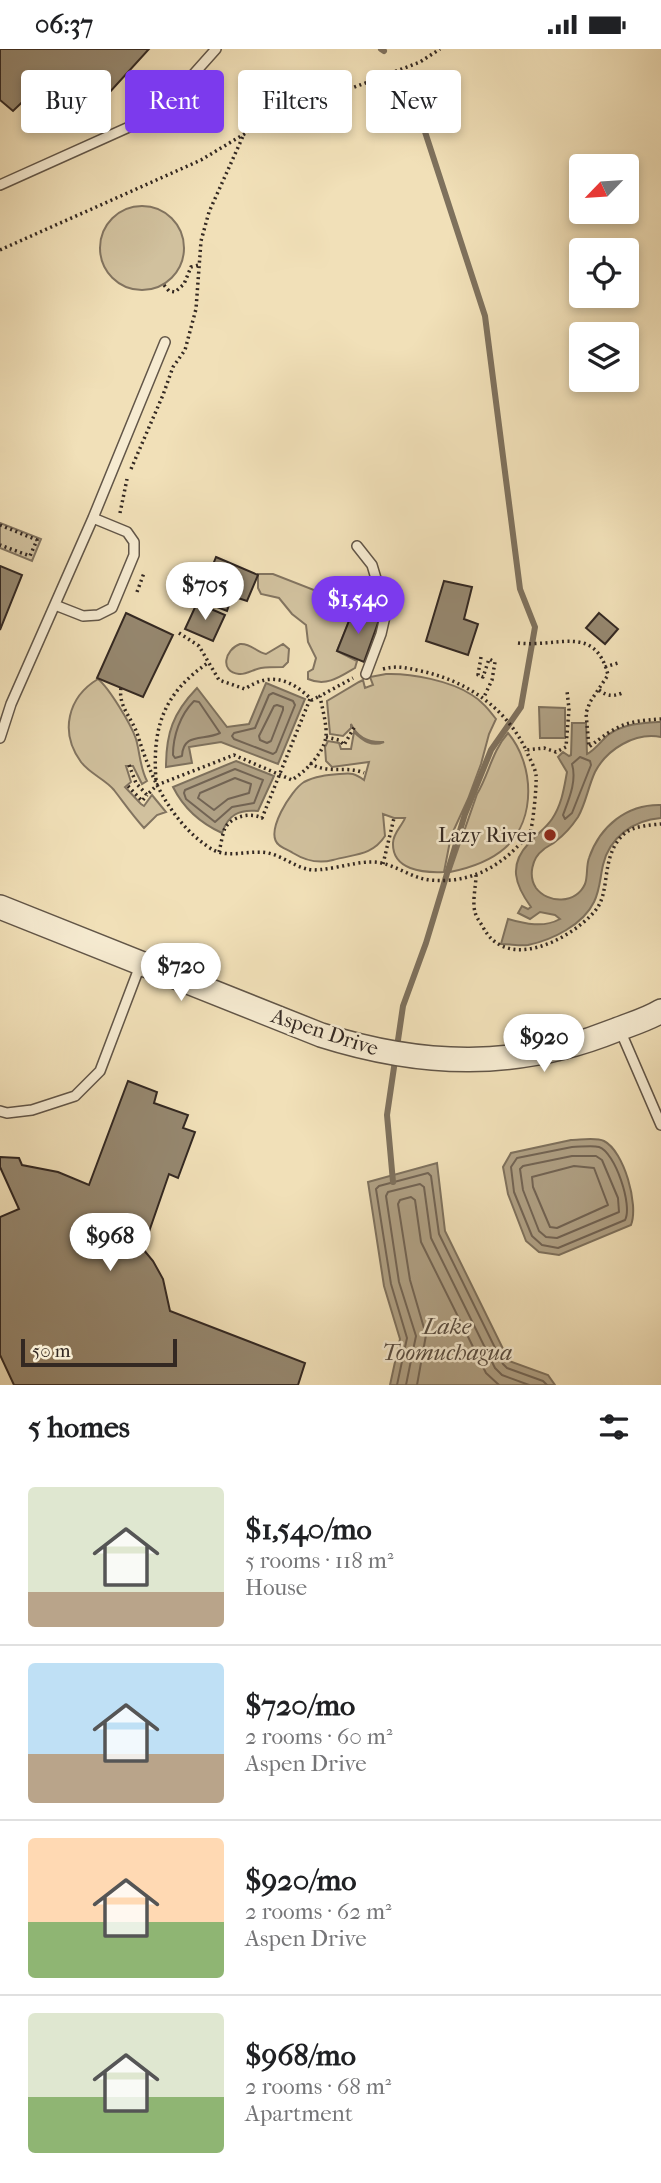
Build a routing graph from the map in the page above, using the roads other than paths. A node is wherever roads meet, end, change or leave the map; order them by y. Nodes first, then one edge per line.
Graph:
1 (216, 49) edge
2 (0, 185) edge
3 (165, 342) dead end
4 (93, 517) junction
5 (357, 546) dead end
6 (55, 605) junction
7 (366, 674) road end
8 (0, 738) edge
9 (0, 907) edge
10 (141, 963) junction
11 (661, 1011) edge
12 (619, 1029) junction
13 (0, 1111) edge
14 (661, 1125) edge

1 - 2 lane
3 - 4 lane
4 - 6 lane
4 - 6 lane
5 - 7 lane
6 - 8 lane
9 - 10 street, Aspen Drive
10 - 12 street, Aspen Drive
10 - 13 lane
11 - 12 street, Aspen Drive
12 - 14 lane

